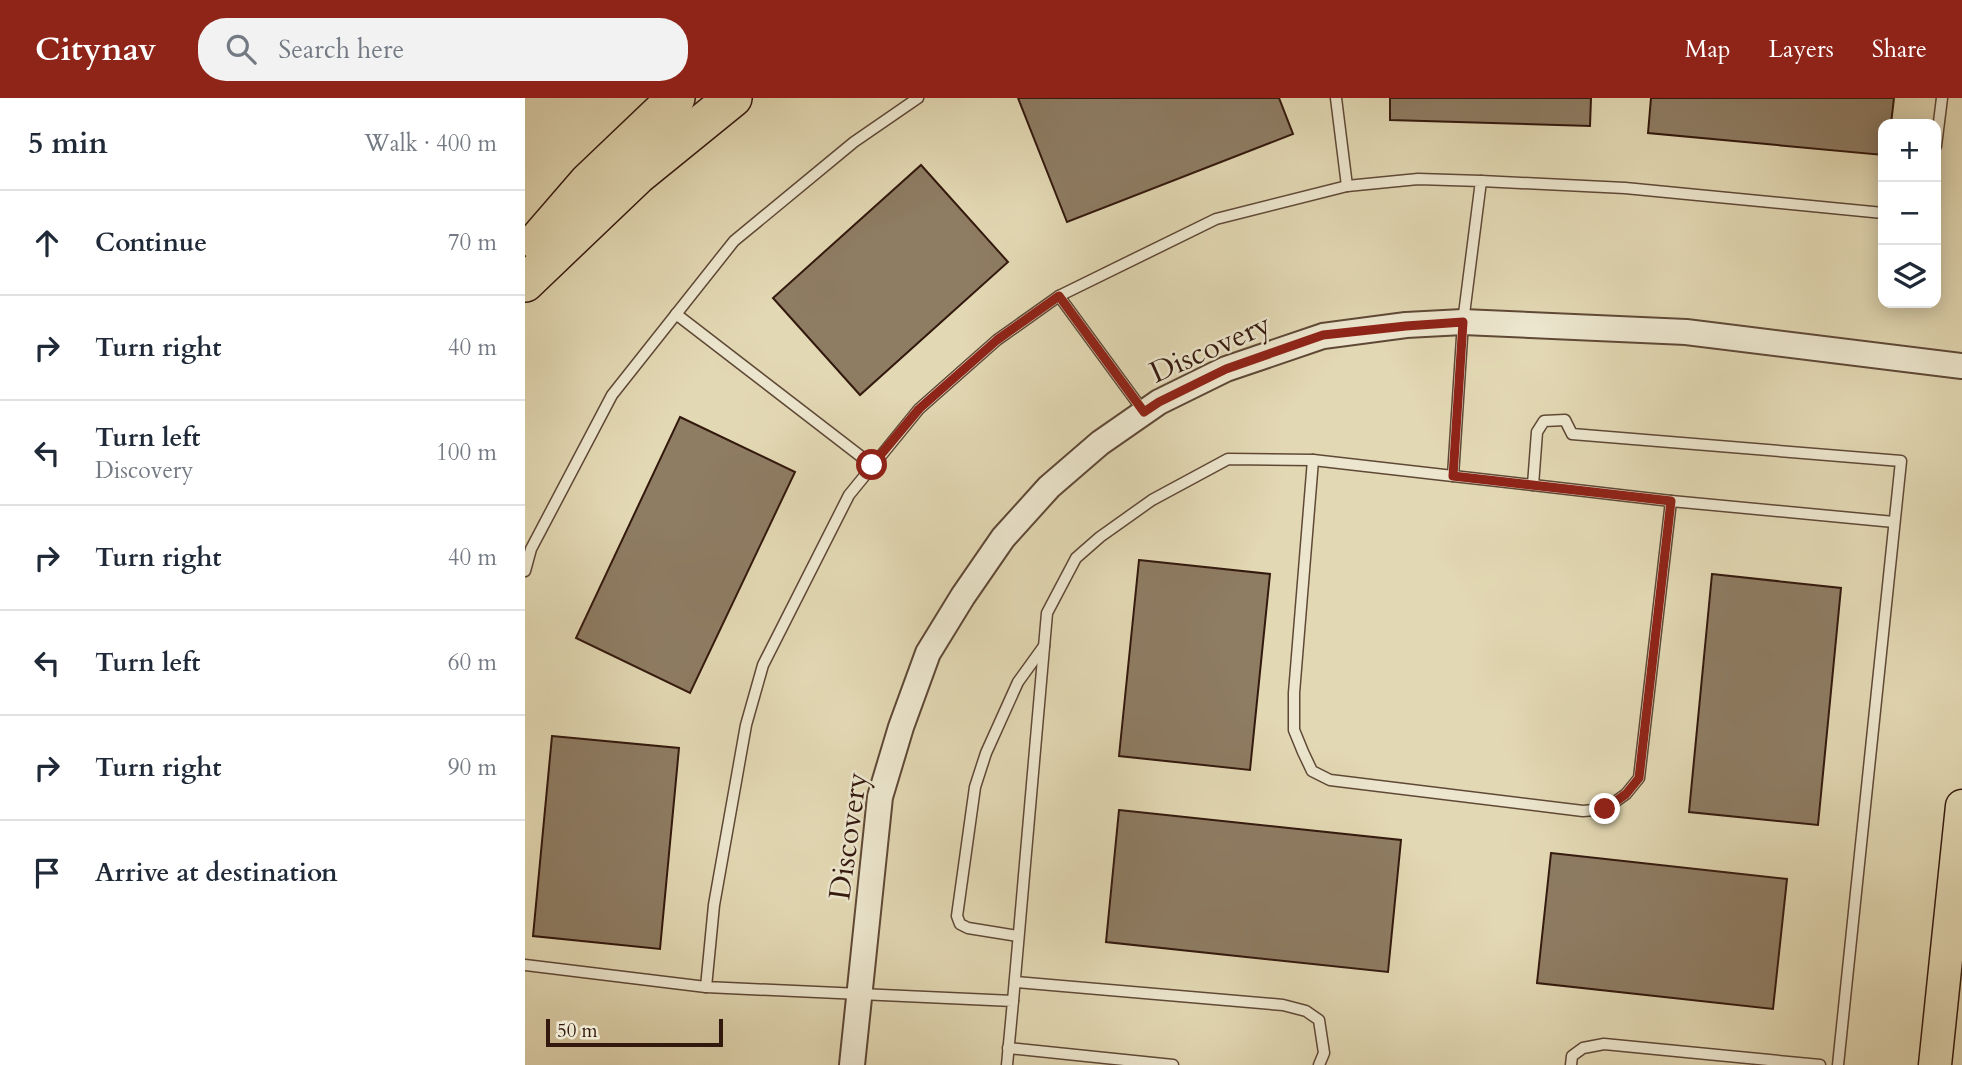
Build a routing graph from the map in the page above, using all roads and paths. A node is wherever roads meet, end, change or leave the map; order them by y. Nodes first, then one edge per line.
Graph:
1 (676, 98) edge
2 (733, 98) edge
3 (918, 98) edge
4 (1336, 98) edge
5 (1942, 98) edge
6 (1939, 119) edge
7 (1481, 181) junction
8 (1347, 186) junction
9 (1878, 213) edge
10 (525, 255) edge
11 (525, 283) edge
12 (1059, 296) junction
13 (676, 314) junction
14 (1463, 322) junction
15 (1962, 366) edge
16 (1144, 412) junction
17 (1313, 460) junction
18 (872, 465) junction
19 (1453, 476) junction
20 (1533, 485) junction
21 (1671, 501) junction
22 (1895, 522) junction
23 (525, 571) edge
24 (1044, 646) junction
25 (1962, 806) edge
26 (1018, 936) junction
27 (525, 965) edge
28 (1014, 982) junction
29 (706, 987) junction
30 (860, 995) junction
31 (1013, 1001) junction
32 (1008, 1048) junction
33 (852, 1065) edge
34 (1007, 1065) edge
35 (1174, 1065) edge
36 (1319, 1065) edge
37 (1571, 1065) edge
38 (1820, 1065) edge
39 (1838, 1065) edge
40 (1935, 1065) edge

1 - 10 highway
2 - 11 highway
3 - 13 lane
4 - 8 lane
5 - 6 lane
7 - 8 lane
7 - 9 lane
7 - 14 lane
8 - 12 lane
12 - 16 lane
12 - 18 lane
13 - 18 lane
13 - 23 lane
14 - 15 street, Discovery
14 - 16 street, Discovery
14 - 19 lane
16 - 30 street, Discovery
17 - 19 lane
17 - 21 lane
17 - 24 lane
18 - 29 lane
19 - 20 lane
20 - 21 lane
20 - 22 lane
21 - 22 lane
22 - 39 lane
24 - 26 lane
24 - 26 lane
25 - 40 main road
26 - 28 lane
27 - 29 lane
28 - 31 lane
28 - 36 lane
29 - 30 lane
30 - 31 lane
30 - 33 street, Discovery
31 - 32 lane
32 - 34 lane
32 - 35 lane
37 - 38 lane

